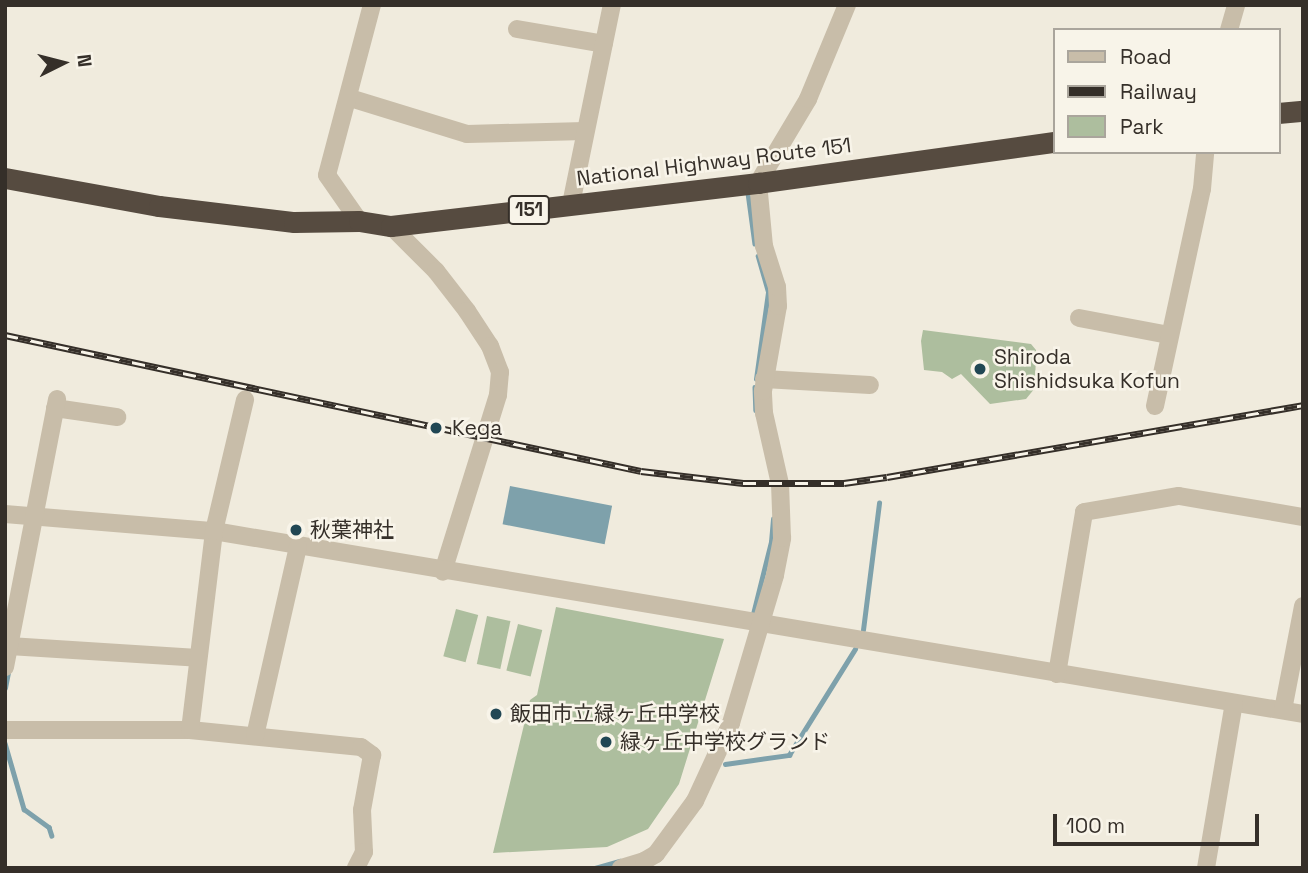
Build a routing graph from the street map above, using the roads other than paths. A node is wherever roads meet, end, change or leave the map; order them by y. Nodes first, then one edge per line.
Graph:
1 (372, 5) edge
2 (612, 5) edge
3 (847, 5) edge
4 (1236, 5) edge
5 (1230, 28) edge
6 (517, 29) dead end
7 (604, 44) junction
8 (350, 98) junction
9 (1303, 111) edge
10 (1280, 113) edge
11 (586, 131) junction
12 (1052, 142) edge
13 (1205, 154) edge
14 (5, 178) edge
15 (758, 183) junction
16 (572, 204) junction
17 (359, 220) junction
18 (391, 226) junction
19 (1079, 318) dead end
20 (1169, 335) junction
21 (764, 379) junction
22 (870, 385) dead end
23 (245, 400) dead end
24 (1155, 406) dead end
25 (117, 417) dead end
26 (5, 514) edge
27 (32, 516) junction
28 (1303, 517) edge
29 (214, 531) junction
30 (298, 547) junction
31 (443, 572) junction
32 (1303, 606) edge
33 (758, 623) junction
34 (9, 646) junction
35 (198, 658) junction
36 (5, 667) edge
37 (1057, 674) junction
38 (1234, 703) junction
39 (1283, 710) junction
40 (1303, 714) edge
41 (5, 730) edge
42 (190, 730) junction
43 (256, 736) junction
44 (632, 866) edge
45 (356, 868) edge
46 (1206, 868) edge

1 - 8 street
2 - 7 street
3 - 15 street
4 - 5 street
6 - 7 street
7 - 11 street
8 - 11 street
8 - 17 street
9 - 10 highway
11 - 16 street
12 - 15 highway, National Highway Route 151 / 151
13 - 20 street
14 - 17 highway, National Highway Route 151 / 151
15 - 16 highway, National Highway Route 151 / 151
15 - 21 street
16 - 18 highway, National Highway Route 151 / 151
17 - 18 highway, National Highway Route 151 / 151
18 - 31 street
19 - 20 street
20 - 24 street
21 - 22 street
21 - 33 street
23 - 29 street
25 - 27 street
26 - 27 street
27 - 29 street
27 - 34 street
28 - 37 street
29 - 30 street
29 - 35 street
30 - 31 street
30 - 43 street
31 - 33 street
32 - 39 street
33 - 37 street
33 - 44 street
34 - 35 street
34 - 36 street
35 - 42 street
37 - 38 street
38 - 39 street
38 - 46 street
39 - 40 street
41 - 42 street
42 - 43 street
43 - 45 street

